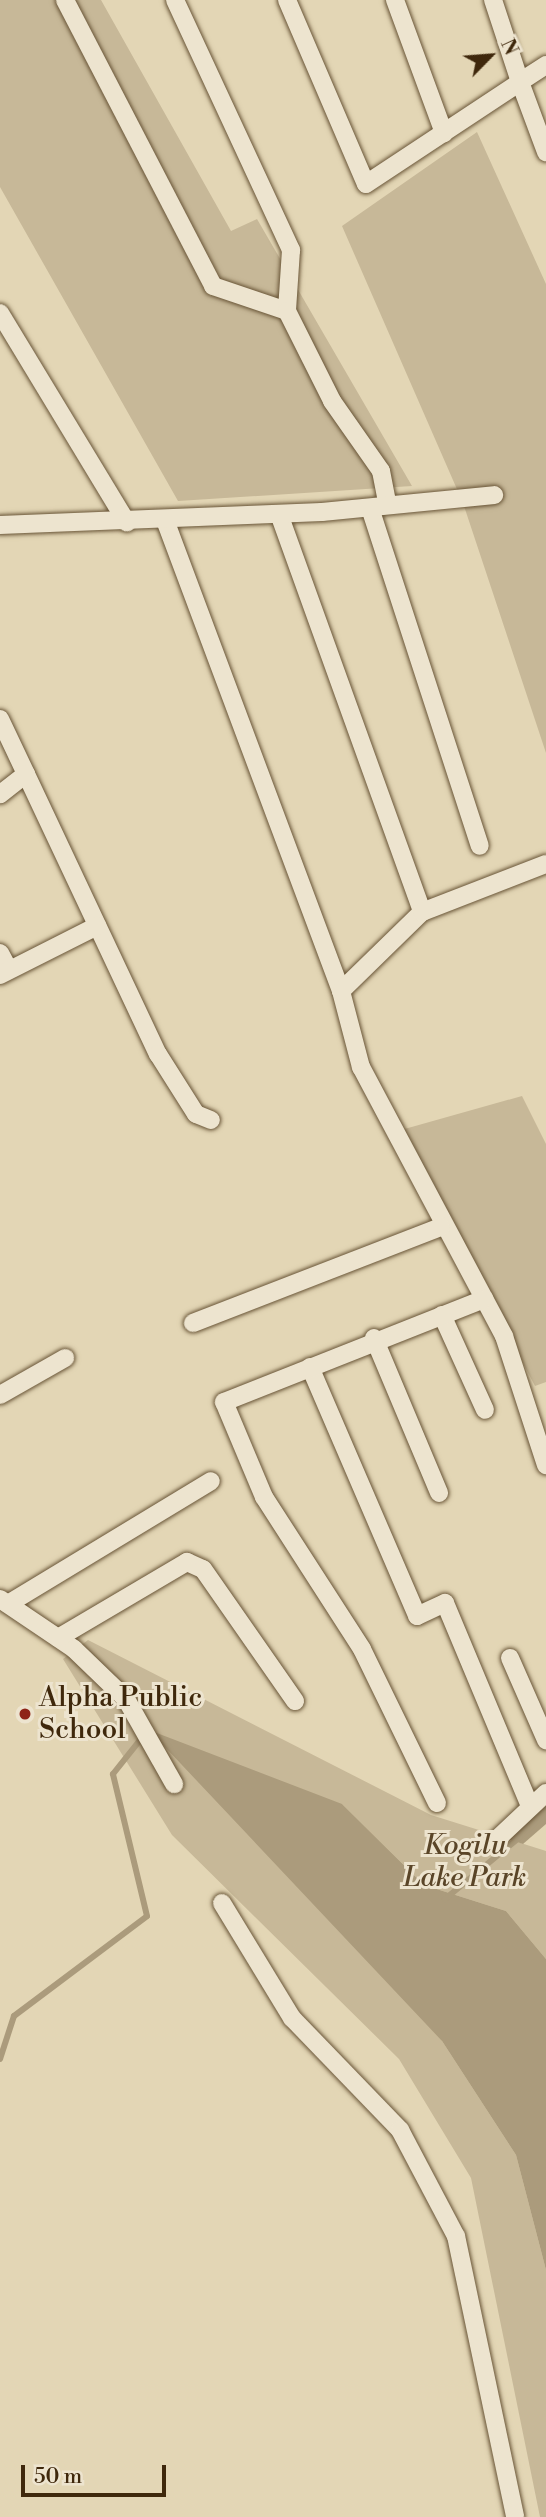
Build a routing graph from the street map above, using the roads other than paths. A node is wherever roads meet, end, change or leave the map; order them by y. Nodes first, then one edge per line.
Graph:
1 (65, 0) edge
2 (175, 0) edge
3 (286, 0) edge
4 (395, 0) edge
5 (493, 0) edge
6 (546, 65) edge
7 (520, 82) junction
8 (444, 133) junction
9 (546, 152) edge
10 (287, 311) junction
11 (0, 313) edge
12 (494, 495) dead end
13 (379, 505) junction
14 (279, 514) junction
15 (165, 520) junction
16 (127, 523) junction
17 (0, 525) edge
18 (0, 719) edge
19 (26, 774) junction
20 (0, 794) edge
21 (480, 846) dead end
22 (546, 864) edge
23 (422, 912) junction
24 (97, 926) junction
25 (0, 953) edge
26 (4, 973) edge
27 (341, 991) junction
28 (211, 1120) dead end
29 (441, 1227) junction
30 (484, 1298) junction
31 (442, 1314) junction
32 (193, 1323) dead end
33 (374, 1338) junction
34 (65, 1358) dead end
35 (310, 1367) junction
36 (0, 1395) edge
37 (485, 1410) dead end
38 (542, 1435) edge
39 (546, 1465) edge
40 (211, 1481) dead end
41 (439, 1493) dead end
42 (4, 1601) edge
43 (58, 1638) junction
44 (510, 1658) dead end
45 (295, 1701) dead end
46 (546, 1740) edge
47 (174, 1784) dead end
48 (546, 1793) edge
49 (437, 1803) dead end
50 (529, 1804) junction
51 (495, 1841) dead end
52 (222, 1903) dead end
53 (515, 2517) edge

1 - 10 street
2 - 10 street
3 - 8 street
4 - 8 street
5 - 7 street
6 - 7 street
7 - 8 street
7 - 9 street
10 - 13 street
11 - 16 street
12 - 13 street
13 - 14 street
13 - 21 street
14 - 15 street
14 - 23 street
15 - 16 street
15 - 27 street
16 - 17 street
18 - 19 street
19 - 20 street
19 - 24 street
22 - 23 street
23 - 27 street
24 - 26 street
24 - 28 street
25 - 26 street
27 - 29 street
29 - 30 street
29 - 32 street
30 - 31 street
30 - 38 street
31 - 33 street
31 - 37 street
33 - 35 street
33 - 41 street
34 - 36 street
35 - 49 street
35 - 50 street
38 - 39 street
40 - 42 street
42 - 43 street
43 - 45 street
43 - 47 street
44 - 46 street
48 - 50 street
50 - 51 street
52 - 53 street

